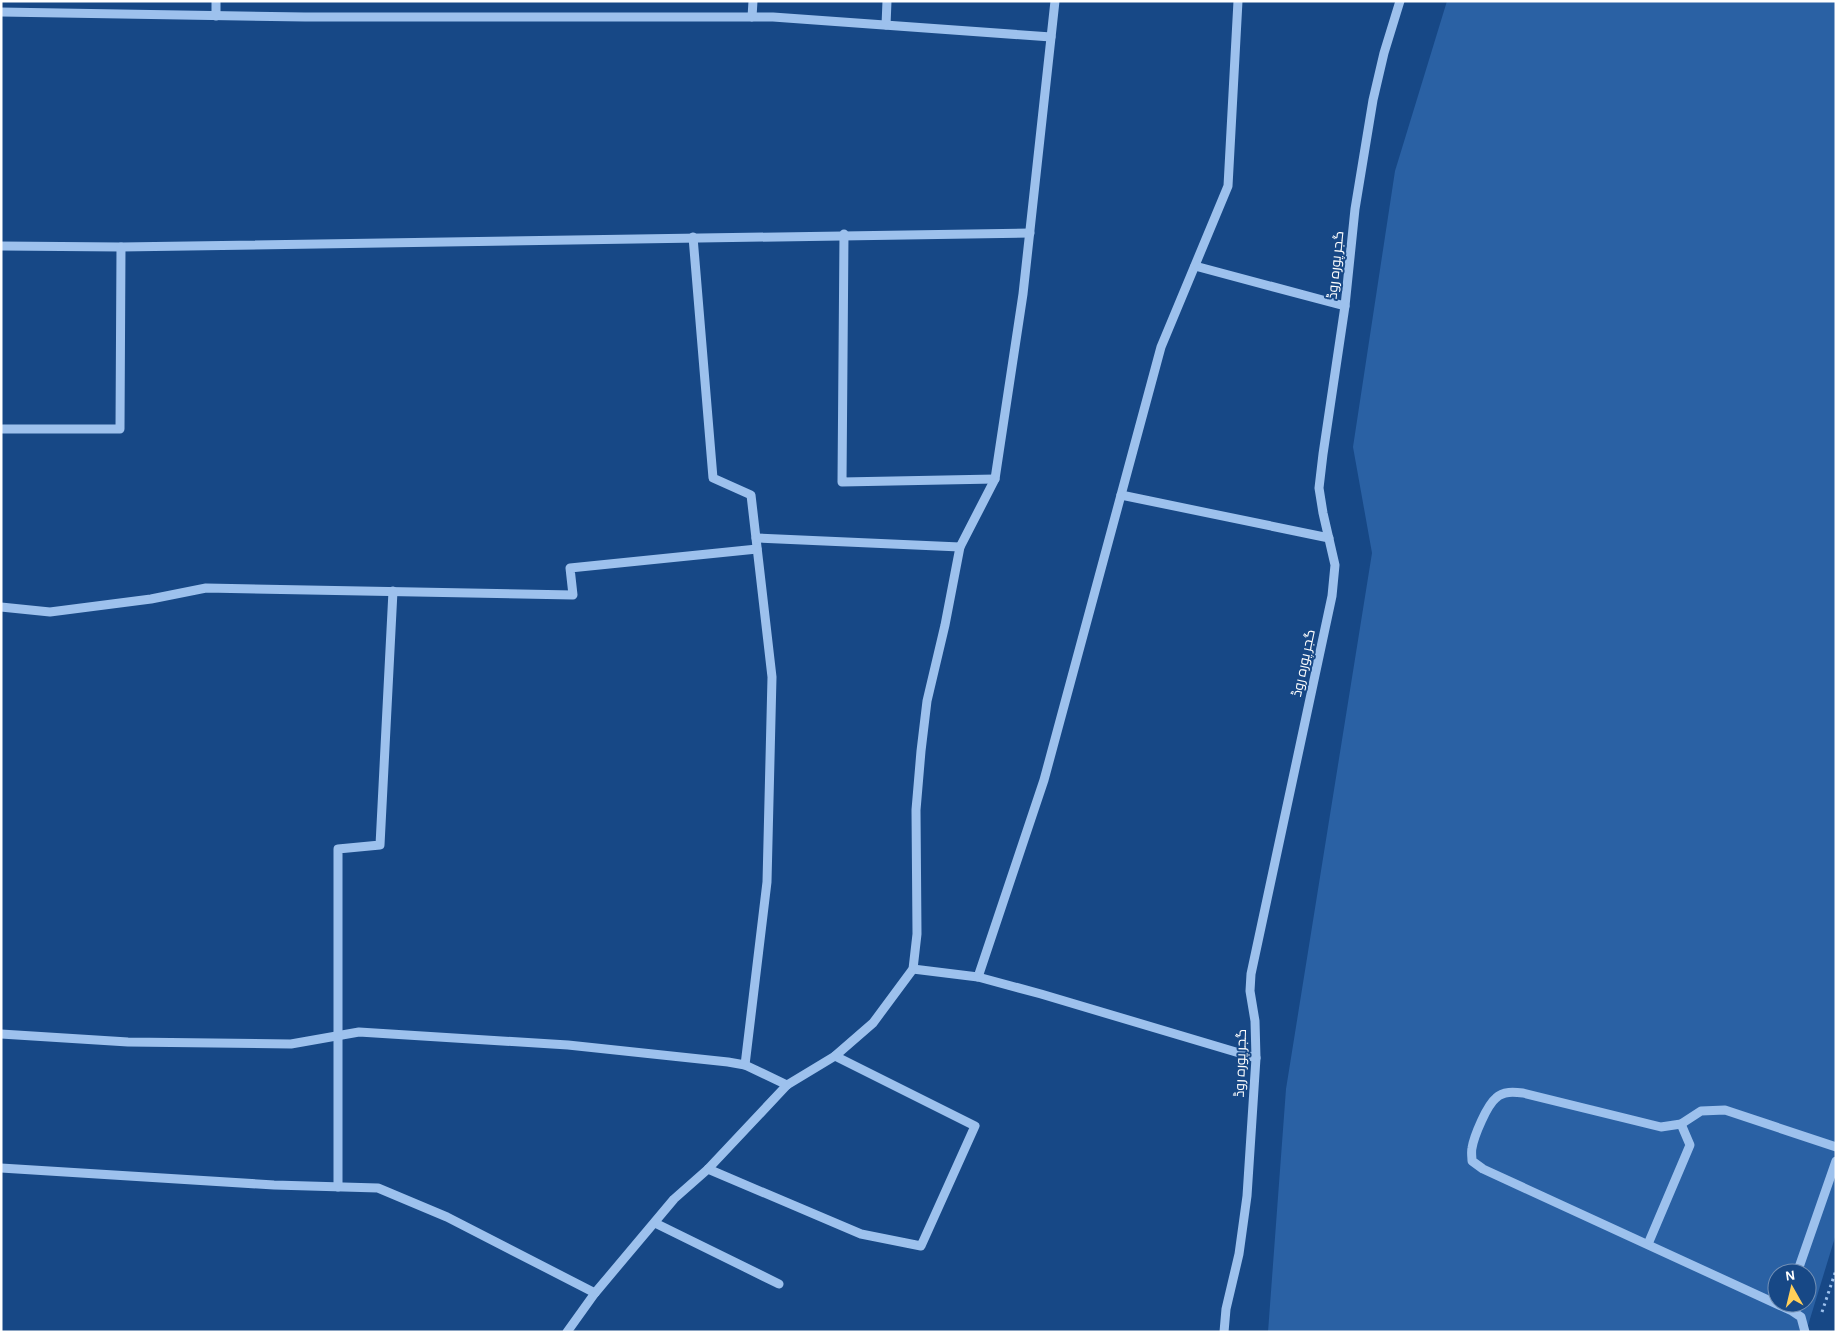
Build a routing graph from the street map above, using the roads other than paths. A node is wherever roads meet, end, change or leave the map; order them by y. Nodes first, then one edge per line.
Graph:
1 (216, 1) edge
2 (753, 1) edge
3 (887, 1) edge
4 (1055, 1) edge
5 (1238, 1) edge
6 (1400, 1) edge
7 (1, 12) edge
8 (216, 16) junction
9 (752, 17) junction
10 (886, 25) junction
11 (1051, 37) junction
12 (1030, 233) junction
13 (844, 234) junction
14 (693, 237) junction
15 (1, 246) edge
16 (120, 247) junction
17 (1195, 266) junction
18 (1345, 306) junction
19 (1, 429) edge
20 (995, 479) junction
21 (1121, 495) junction
22 (756, 538) junction
23 (1329, 538) junction
24 (960, 547) junction
25 (757, 549) junction
26 (393, 591) junction
27 (1, 607) edge
28 (912, 968) junction
29 (978, 977) junction
30 (1, 1034) edge
31 (339, 1036) junction
32 (835, 1056) junction
33 (1256, 1058) junction
34 (745, 1065) junction
35 (787, 1085) junction
36 (1681, 1124) junction
37 (1836, 1147) edge
38 (1836, 1161) edge
39 (1, 1168) edge
40 (708, 1169) junction
41 (338, 1187) junction
42 (655, 1222) junction
43 (1648, 1244) junction
44 (1801, 1263) edge
45 (779, 1284) dead end
46 (595, 1293) junction
47 (1767, 1296) edge
48 (1796, 1313) edge
49 (567, 1332) edge
50 (1224, 1332) edge
51 (1805, 1332) edge

1 - 8 street
2 - 9 street
3 - 10 street
4 - 11 street
5 - 17 street
6 - 18 street, گجر پورہ روڈ
7 - 8 street
8 - 9 street
9 - 10 street
10 - 11 street
11 - 12 street
12 - 13 street
12 - 20 street
13 - 14 street
13 - 20 street
14 - 16 street
14 - 22 street
15 - 16 street
16 - 19 street
17 - 18 street
17 - 21 street
18 - 23 street, گجر پورہ روڈ
20 - 24 street
21 - 23 street
21 - 29 street
22 - 24 street
22 - 25 street
23 - 33 street, گجر پورہ روڈ
24 - 28 street
25 - 26 street
25 - 34 street
26 - 27 street
26 - 31 street
28 - 29 street
28 - 32 street
29 - 33 street
30 - 31 street
31 - 34 street
31 - 41 street
32 - 35 street
32 - 40 street
33 - 50 street, گجر پورہ روڈ
34 - 35 street
35 - 40 street
36 - 37 street
36 - 43 street
36 - 43 street
38 - 44 street
39 - 41 street
40 - 42 street
41 - 46 street
42 - 45 street
42 - 46 street
43 - 47 street
46 - 49 street
48 - 51 street

